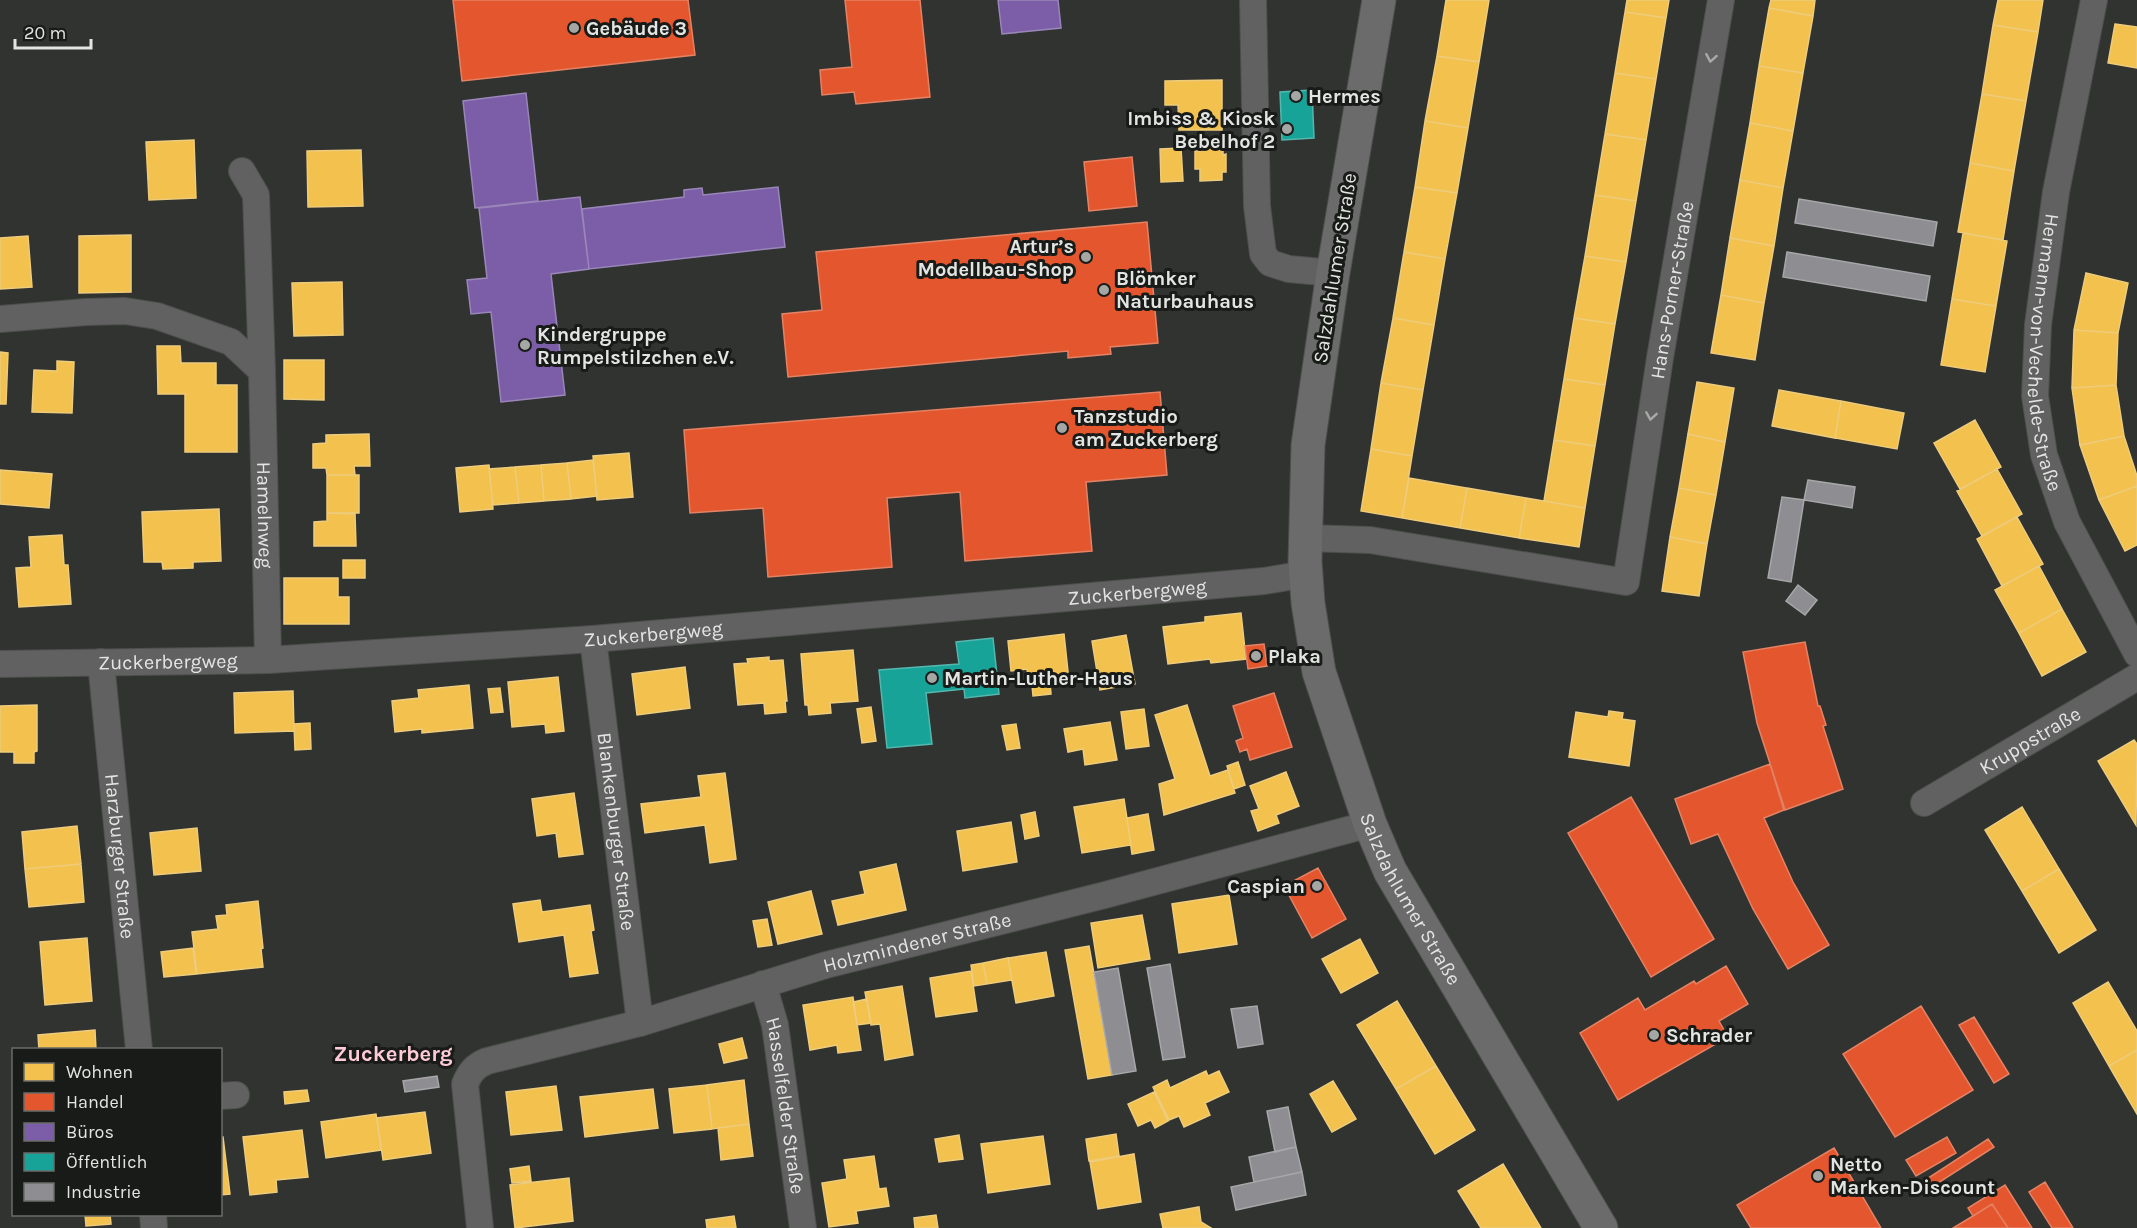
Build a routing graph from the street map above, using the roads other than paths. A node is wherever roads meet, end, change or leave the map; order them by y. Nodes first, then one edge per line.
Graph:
1 (1253, 0) edge
2 (1379, 0) edge
3 (1721, 0) edge
4 (2094, 0) edge
5 (242, 171) dead end
6 (1333, 273) junction
7 (0, 319) edge
8 (262, 371) junction
9 (1305, 538) junction
10 (1306, 574) junction
11 (593, 639) junction
12 (2137, 654) edge
13 (268, 660) junction
14 (101, 662) junction
15 (0, 664) edge
16 (2137, 677) edge
17 (1924, 803) dead end
18 (1370, 824) junction
19 (763, 984) junction
20 (640, 1023) junction
21 (139, 1048) edge
22 (480, 1228) edge
23 (803, 1228) edge
24 (1601, 1228) edge

1 - 6 street
2 - 6 main road, Salzdahlumer Straße
3 -> 9 street, Hans-Porner-Straße
4 - 12 street, Hermann-von-Vechelde-Straße
5 - 8 street, Hamelnweg
6 - 9 main road, Salzdahlumer Straße
7 - 8 street
8 - 13 street, Hamelnweg
9 - 10 main road, Salzdahlumer Straße
10 - 11 street, Zuckerbergweg
10 - 18 main road, Salzdahlumer Straße
11 - 13 street, Zuckerbergweg
11 - 20 street, Blankenburger Straße
13 - 14 street, Zuckerbergweg
14 - 15 street, Zuckerbergweg
14 - 21 street, Harzburger Straße
16 - 17 street, Kruppstraße
18 - 19 street, Holzmindener Straße
18 - 24 main road, Salzdahlumer Straße
19 - 20 street, Holzmindener Straße
19 - 23 street, Hasselfelder Straße
20 - 22 street, Holzmindener Straße

